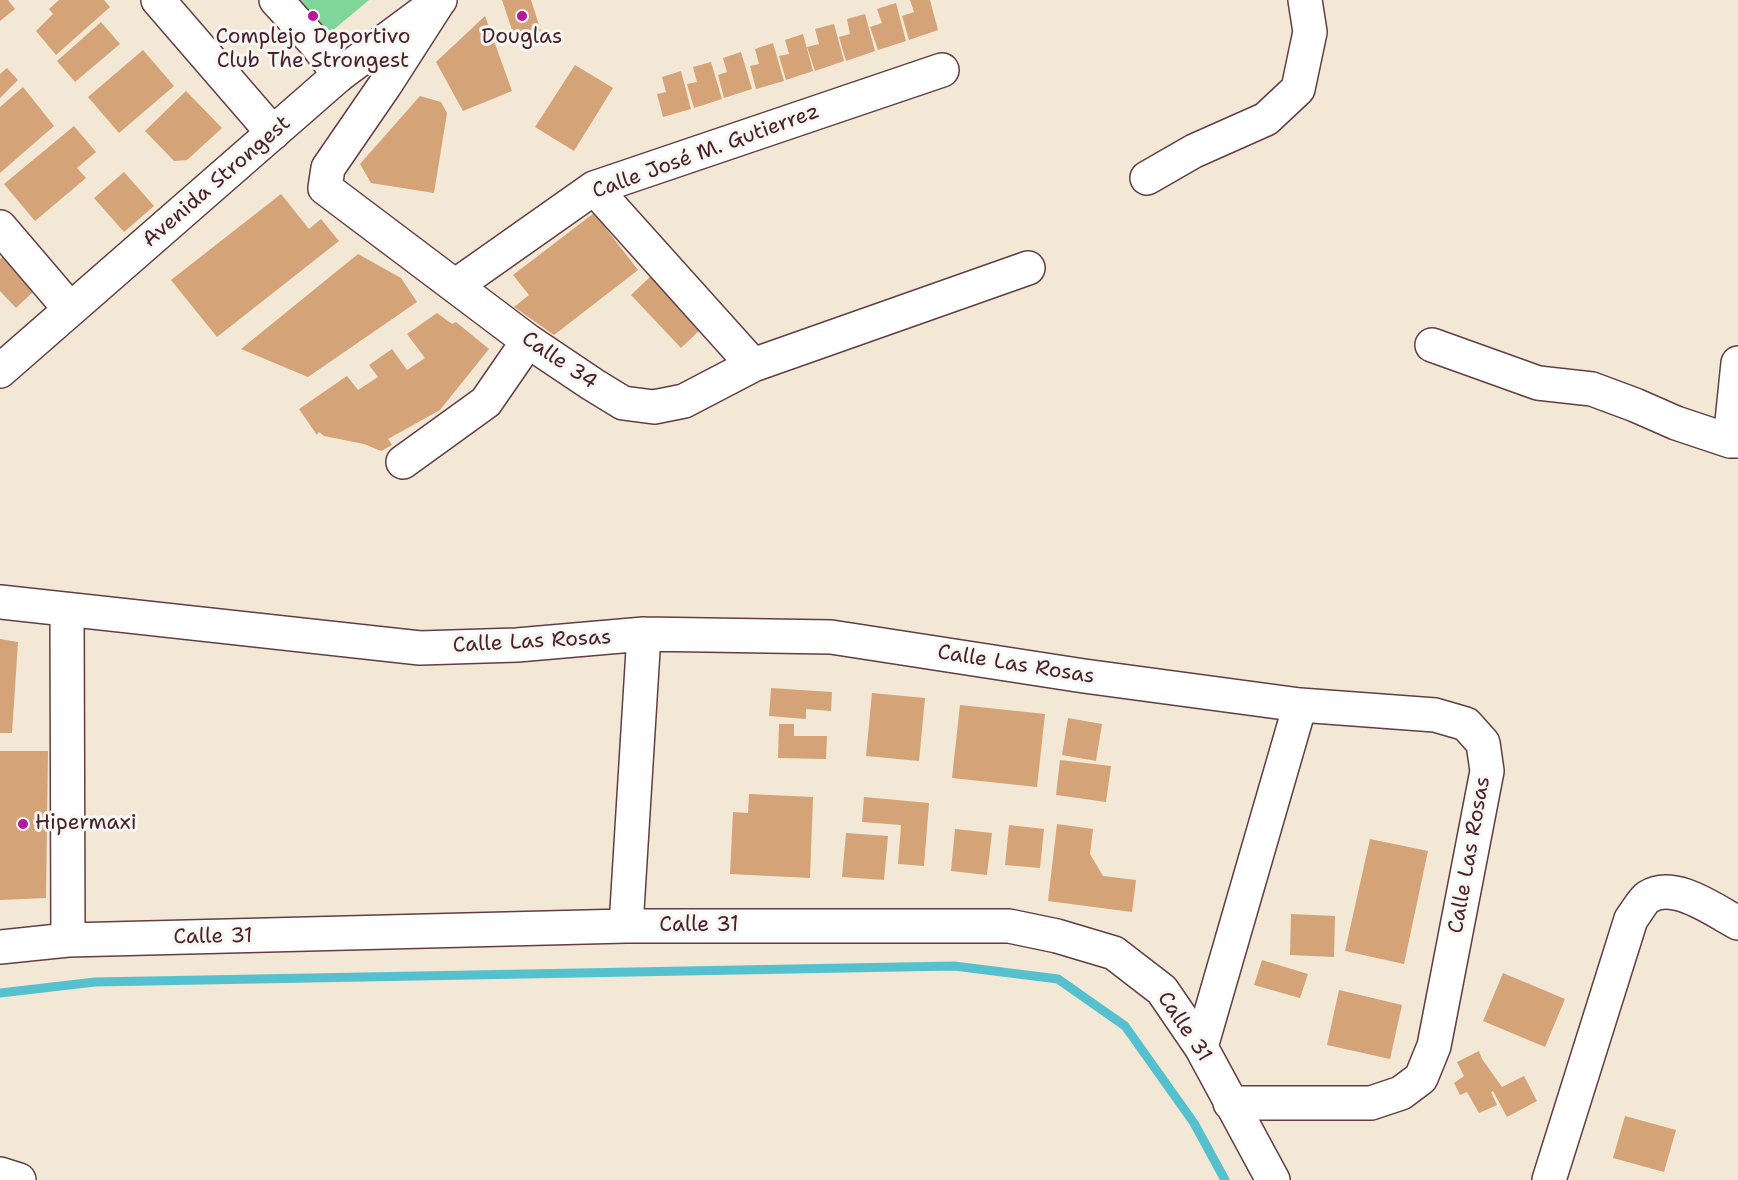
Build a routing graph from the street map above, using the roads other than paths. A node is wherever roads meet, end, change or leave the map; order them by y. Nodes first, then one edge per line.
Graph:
1 (158, 0) edge
2 (276, 0) edge
3 (1305, 0) edge
4 (438, 2) edge
5 (942, 70) dead end
6 (339, 75) junction
7 (273, 133) junction
8 (1147, 178) dead end
9 (594, 188) junction
10 (0, 227) edge
11 (1028, 268) dead end
12 (455, 286) junction
13 (70, 309) junction
14 (528, 340) junction
15 (1432, 345) dead end
16 (1738, 363) edge
17 (753, 365) junction
18 (0, 371) edge
19 (1734, 441) edge
20 (403, 462) dead end
21 (0, 602) edge
22 (67, 610) junction
23 (644, 634) junction
24 (1300, 705) junction
25 (1738, 923) edge
26 (626, 926) junction
27 (68, 940) junction
28 (0, 947) edge
29 (1201, 1047) junction
30 (1230, 1103) junction
31 (0, 1174) edge
32 (19, 1180) edge
33 (1273, 1180) edge
34 (1549, 1180) edge

1 - 7 street
2 - 6 street
3 - 8 street
4 - 6 street, Avenida Strongest
4 - 12 street, Calle 34
5 - 9 street, Calle José M. Gutierrez
6 - 7 street, Avenida Strongest
7 - 13 street, Avenida Strongest
9 - 12 street, Calle José M. Gutierrez
9 - 17 street
10 - 13 street
11 - 17 street, Calle 34
12 - 14 street, Calle 34
13 - 18 street, Avenida Strongest
14 - 17 street, Calle 34
14 - 20 street
15 - 19 street
16 - 19 street
21 - 22 street, Calle Las Rosas
22 - 23 street, Calle Las Rosas
22 - 27 street
23 - 24 street, Calle Las Rosas
23 - 26 street
24 - 29 street
24 - 30 street, Calle Las Rosas
25 - 34 street
26 - 27 street, Calle 31
26 - 29 street, Calle 31
27 - 28 street, Calle 31
29 - 30 street, Calle 31
30 - 33 street, Calle 31
31 - 32 street

